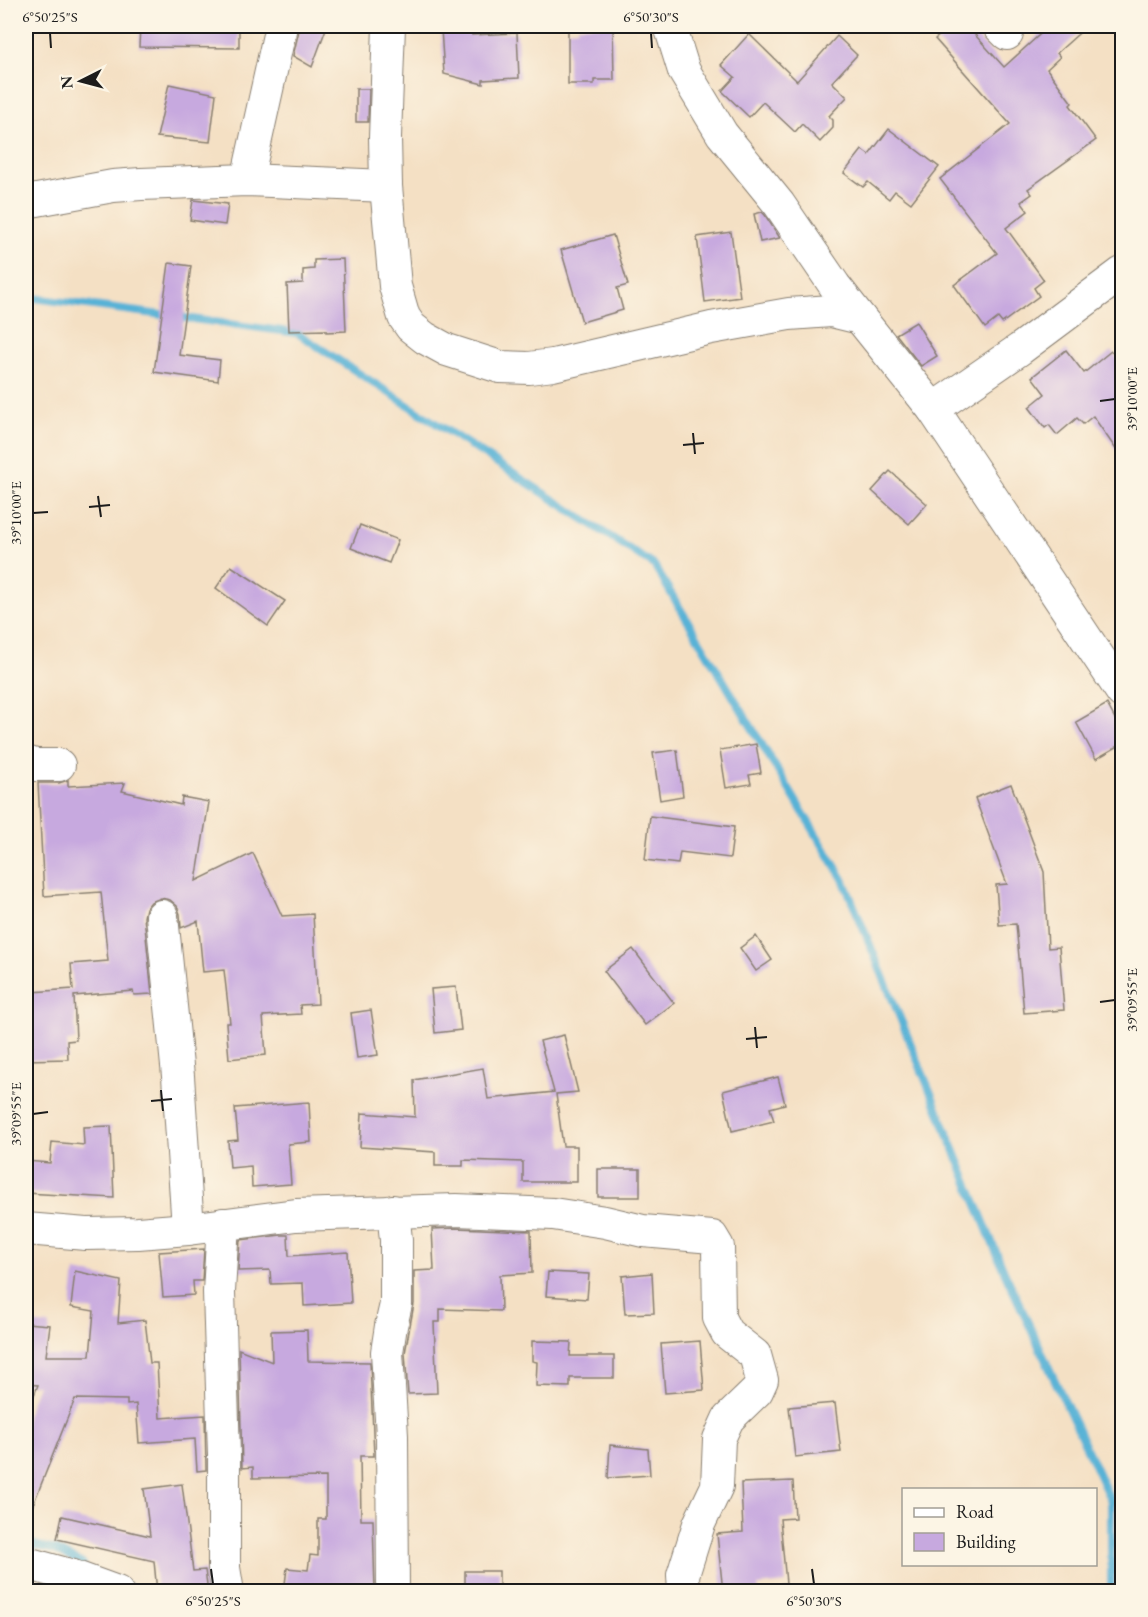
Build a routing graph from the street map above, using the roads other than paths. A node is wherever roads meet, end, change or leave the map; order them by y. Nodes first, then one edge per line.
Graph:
1 (280, 26) edge
2 (389, 26) edge
3 (670, 26) edge
4 (247, 180) junction
5 (386, 186) junction
6 (26, 202) edge
7 (1122, 273) edge
8 (860, 318) junction
9 (933, 409) junction
10 (1122, 692) edge
11 (26, 762) edge
12 (59, 765) dead end
13 (162, 916) dead end
14 (393, 1211) junction
15 (223, 1224) junction
16 (26, 1228) edge
17 (188, 1229) junction
18 (26, 1563) edge
19 (117, 1592) edge
20 (228, 1592) edge
21 (393, 1592) edge
22 (684, 1592) edge

1 - 4 street
2 - 5 street
3 - 8 street
4 - 5 street
4 - 6 street
5 - 8 street
7 - 9 street
8 - 9 street
9 - 10 street
11 - 12 street
13 - 17 street
14 - 15 street
14 - 21 street
14 - 22 street
15 - 17 street
15 - 20 street
16 - 17 street
18 - 19 street

